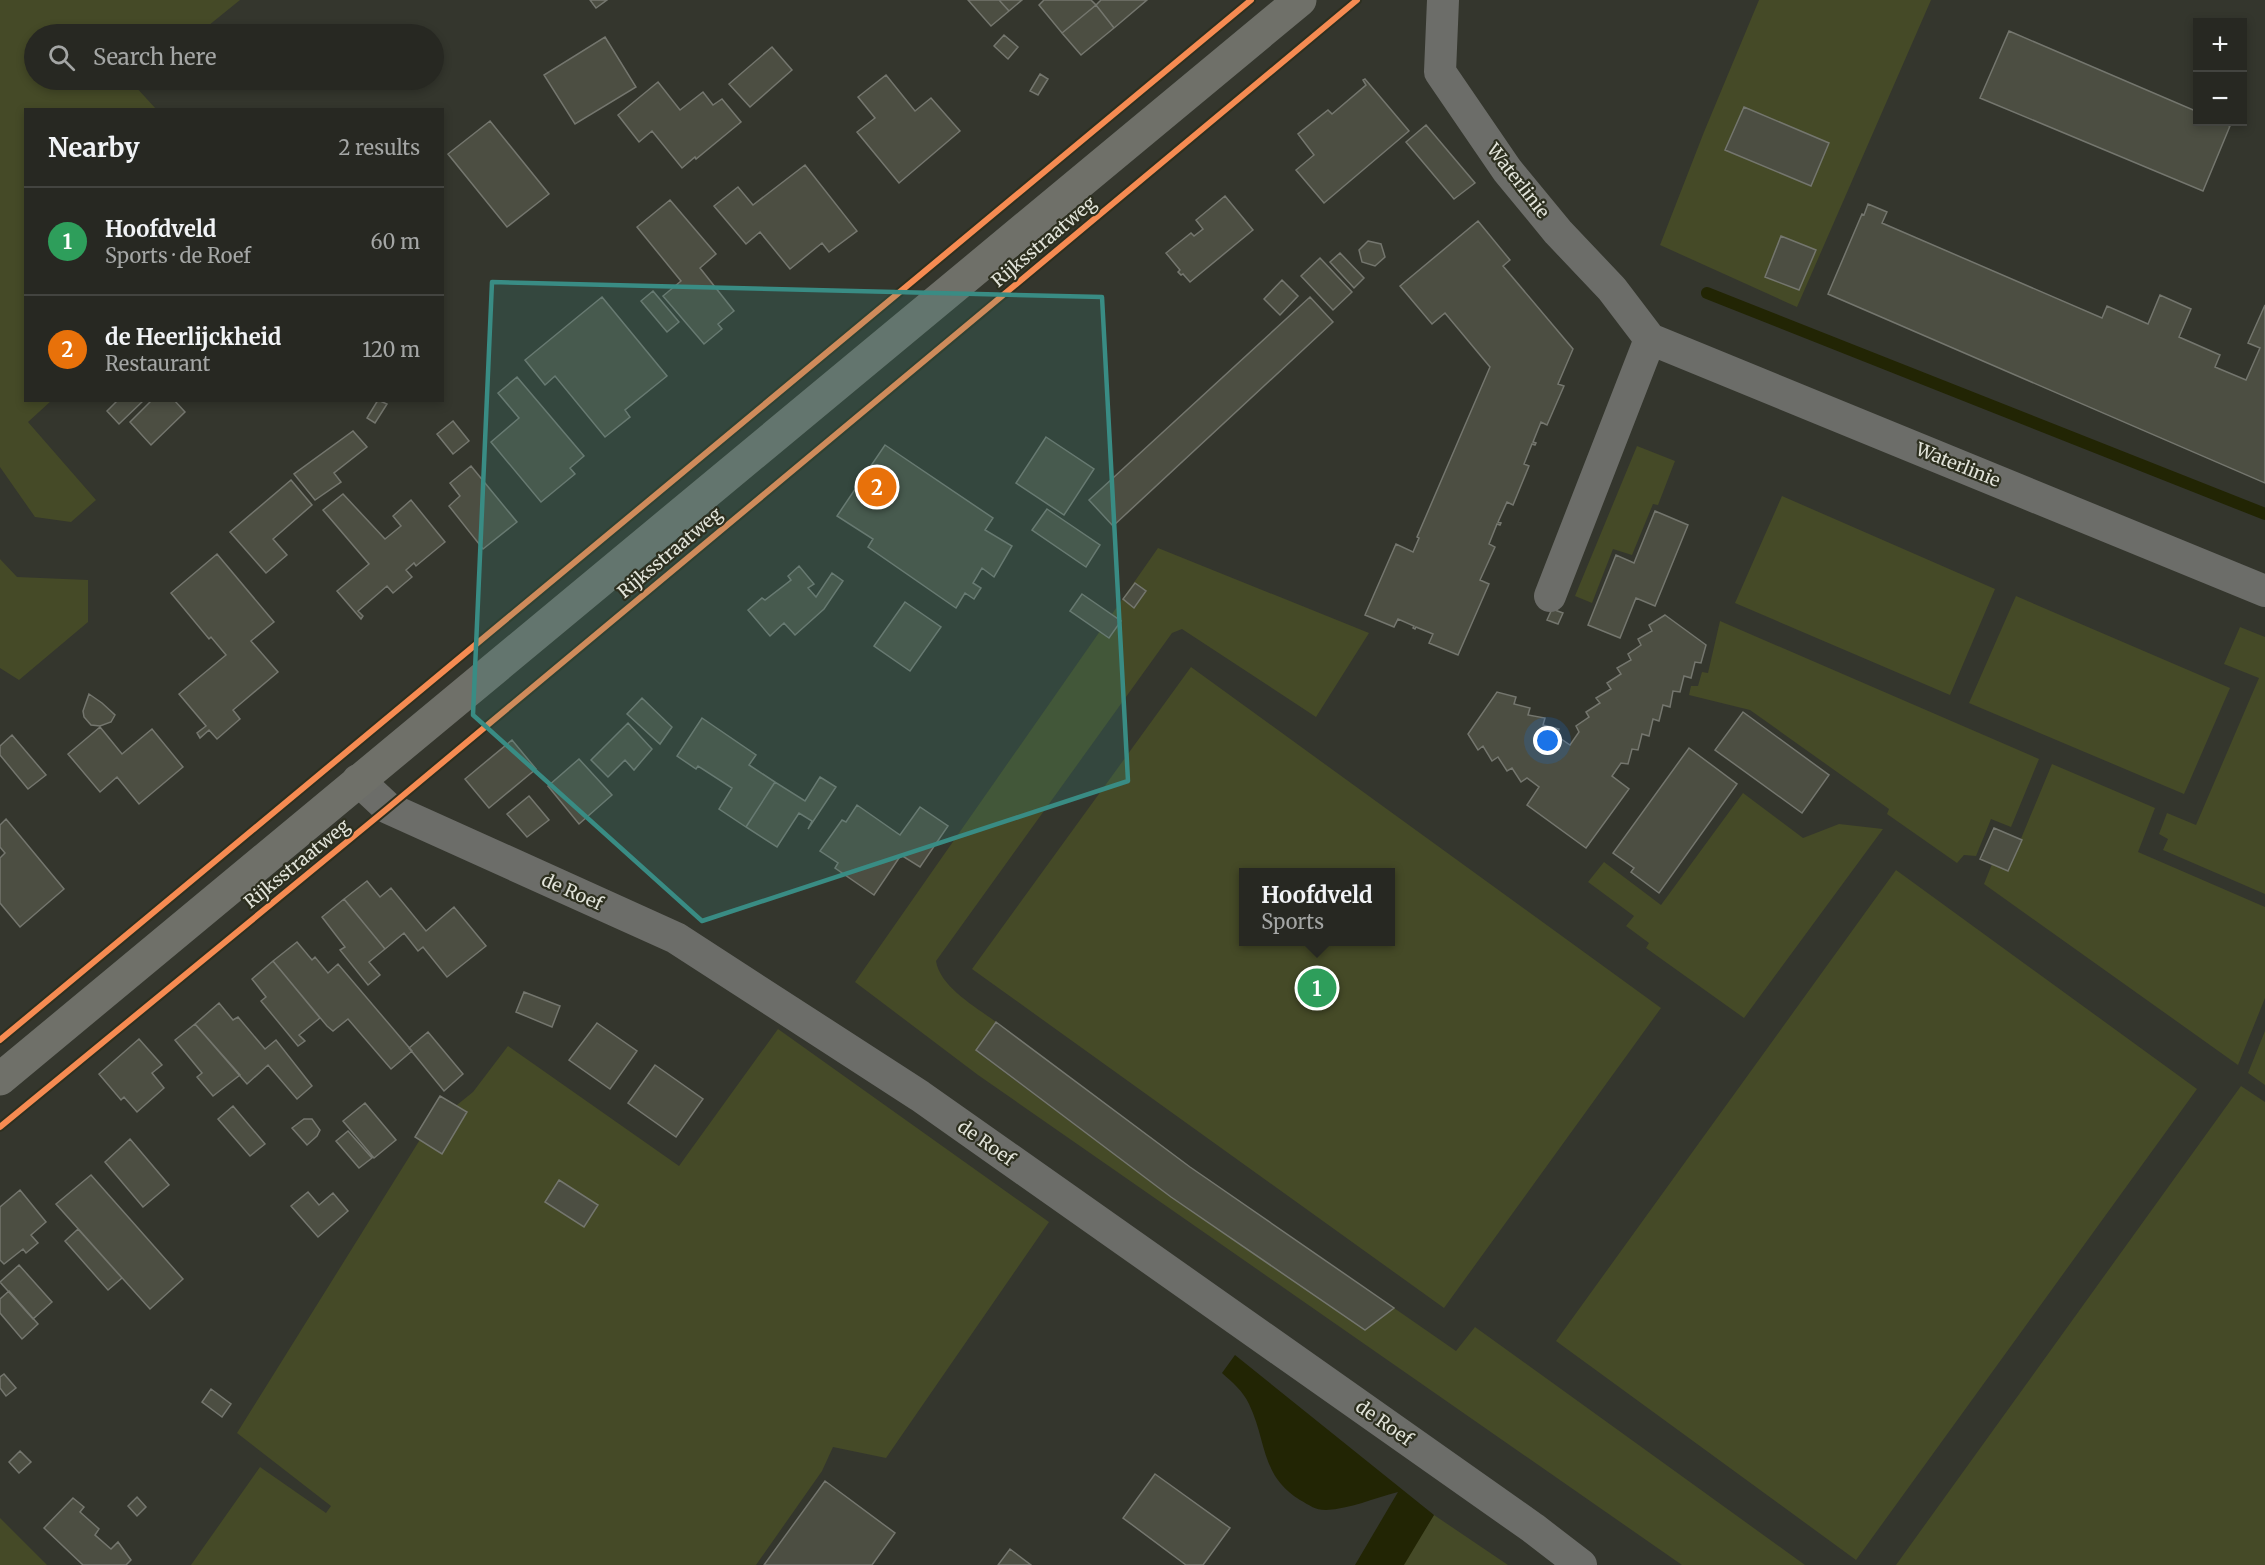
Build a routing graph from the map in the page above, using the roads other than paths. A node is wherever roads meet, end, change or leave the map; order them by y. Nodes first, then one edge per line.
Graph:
1 (1300, 0) edge
2 (1443, 0) edge
3 (1650, 339) junction
4 (2265, 591) edge
5 (1550, 596) dead end
6 (358, 780) junction
7 (0, 1079) edge
8 (1581, 1565) edge

1 - 6 street, Rijksstraatweg
2 - 3 street, Waterlinie
3 - 4 street, Waterlinie
3 - 5 street
6 - 7 street, Rijksstraatweg
6 - 8 street, de Roef

